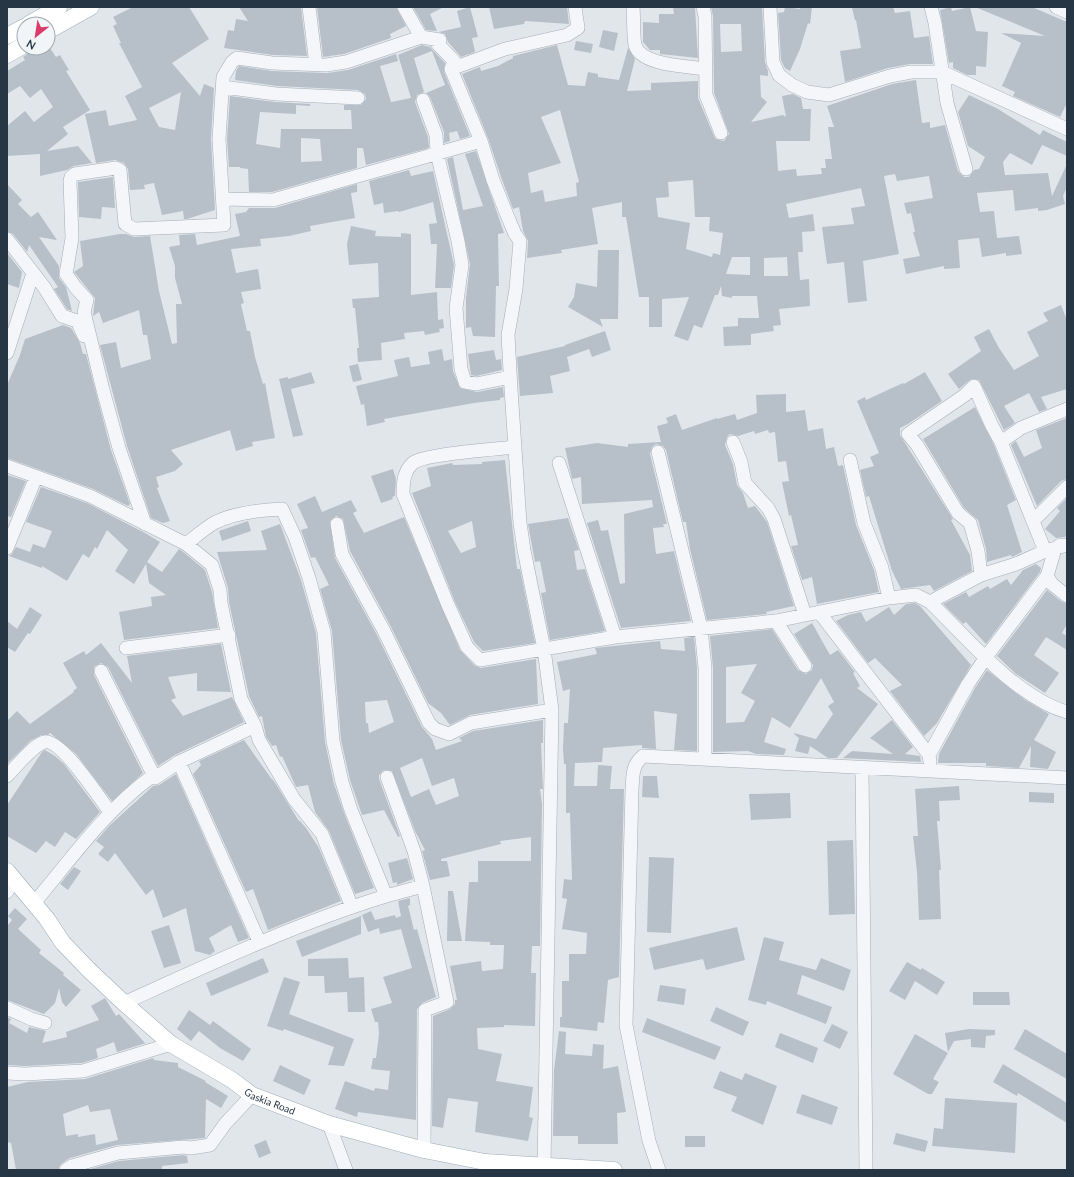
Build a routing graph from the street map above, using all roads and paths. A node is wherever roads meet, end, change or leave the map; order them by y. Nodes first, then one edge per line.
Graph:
1 (59, 7) edge
2 (91, 7) edge
3 (309, 7) edge
4 (404, 7) edge
5 (575, 7) edge
6 (633, 7) edge
7 (703, 7) edge
8 (770, 7) edge
9 (931, 7) edge
10 (1056, 7) edge
11 (1067, 12) edge
12 (43, 16) edge
13 (56, 27) edge
14 (16, 31) edge
15 (7, 36) edge
16 (421, 37) junction
17 (16, 50) edge
18 (7, 55) edge
19 (316, 65) junction
20 (451, 68) junction
21 (706, 69) junction
22 (942, 72) junction
23 (223, 87) junction
24 (358, 98) dead end
25 (423, 100) dead end
26 (1067, 129) edge
27 (721, 133) dead end
28 (481, 141) junction
29 (437, 153) junction
30 (966, 170) dead end
31 (224, 199) junction
32 (7, 239) edge
33 (34, 273) junction
34 (7, 354) edge
35 (97, 365) junction
36 (510, 377) junction
37 (1067, 410) edge
38 (732, 442) dead end
39 (1001, 442) junction
40 (515, 447) junction
41 (658, 452) dead end
42 (850, 460) dead end
43 (559, 463) dead end
44 (7, 466) edge
45 (36, 477) junction
46 (1067, 487) edge
47 (1034, 520) junction
48 (145, 524) junction
49 (337, 524) dead end
50 (1067, 538) edge
51 (186, 544) junction
52 (7, 548) edge
53 (1056, 548) edge
54 (982, 575) junction
55 (1047, 576) junction
56 (1067, 596) edge
57 (889, 598) junction
58 (930, 602) junction
59 (819, 612) junction
60 (805, 615) junction
61 (776, 621) junction
62 (701, 628) junction
63 (229, 635) junction
64 (615, 637) junction
65 (126, 648) dead end
66 (544, 649) junction
67 (986, 657) junction
68 (805, 666) dead end
69 (101, 671) dead end
70 (552, 710) junction
71 (1067, 712) edge
72 (255, 726) junction
73 (929, 755) junction
74 (705, 760) junction
75 (179, 762) junction
76 (862, 768) junction
77 (932, 770) junction
78 (7, 776) edge
79 (387, 777) dead end
80 (155, 778) junction
81 (1067, 778) edge
82 (110, 812) junction
83 (9, 881) edge
84 (423, 886) junction
85 (386, 896) junction
86 (34, 903) junction
87 (352, 907) junction
88 (259, 941) junction
89 (124, 1003) junction
90 (7, 1008) edge
91 (45, 1023) dead end
92 (171, 1044) junction
93 (7, 1073) edge
94 (252, 1095) junction
95 (329, 1124) junction
96 (424, 1150) junction
97 (486, 1166) edge
98 (544, 1166) junction
99 (66, 1170) edge
100 (346, 1170) edge
101 (614, 1170) edge
102 (659, 1170) edge
103 (866, 1170) edge

1 - 12 main road
2 - 13 main road
3 - 19 street
4 - 16 street
5 - 20 street
6 - 21 street
7 - 21 street
8 - 22 street
9 - 22 street
10 - 11 street
14 - 15 main road
16 - 19 street
16 - 20 street
17 - 18 main road
19 - 23 street
20 - 28 street
21 - 27 street
22 - 26 street
22 - 30 street
23 - 24 street
23 - 31 street
25 - 29 street
28 - 29 street
28 - 36 street
29 - 31 street
29 - 36 street
31 - 35 street
32 - 33 street
33 - 34 street
33 - 35 street
35 - 48 street
36 - 40 street
37 - 39 street
38 - 60 street
39 - 47 street
39 - 54 street
40 - 66 street
40 - 66 street
41 - 62 street
42 - 57 street
43 - 64 street
44 - 45 street
45 - 48 street
45 - 52 street
46 - 47 street
47 - 53 street
48 - 51 street
49 - 70 street
50 - 53 street
51 - 63 street
51 - 85 street
53 - 54 street
53 - 55 street
54 - 58 street
55 - 56 street
55 - 67 street
57 - 58 street
57 - 59 street
58 - 67 street
59 - 60 street
59 - 73 street
60 - 61 street
61 - 62 street
61 - 68 street
62 - 64 street
62 - 74 street
63 - 65 street
63 - 72 street
64 - 66 street
66 - 70 street
67 - 71 street
67 - 73 street
69 - 80 street
70 - 98 street
72 - 75 street
72 - 87 street
73 - 77 street
74 - 76 street
74 - 102 street
75 - 80 street
75 - 88 street
76 - 77 street
76 - 103 street
77 - 81 street
78 - 82 street
79 - 84 street
80 - 82 street
82 - 86 street
83 - 86 main road, Gaskia Road
84 - 85 street
84 - 96 street
85 - 87 street
86 - 89 main road, Gaskia Road
87 - 88 street
88 - 89 street
89 - 92 main road, Gaskia Road
90 - 91 street
92 - 93 street
92 - 94 main road, Gaskia Road
94 - 95 main road, Gaskia Road
94 - 99 street
95 - 96 main road, Gaskia Road
95 - 100 street
96 - 97 main road, Gaskia Road
97 - 98 main road, Gaskia Road
98 - 101 main road, Gaskia Road

